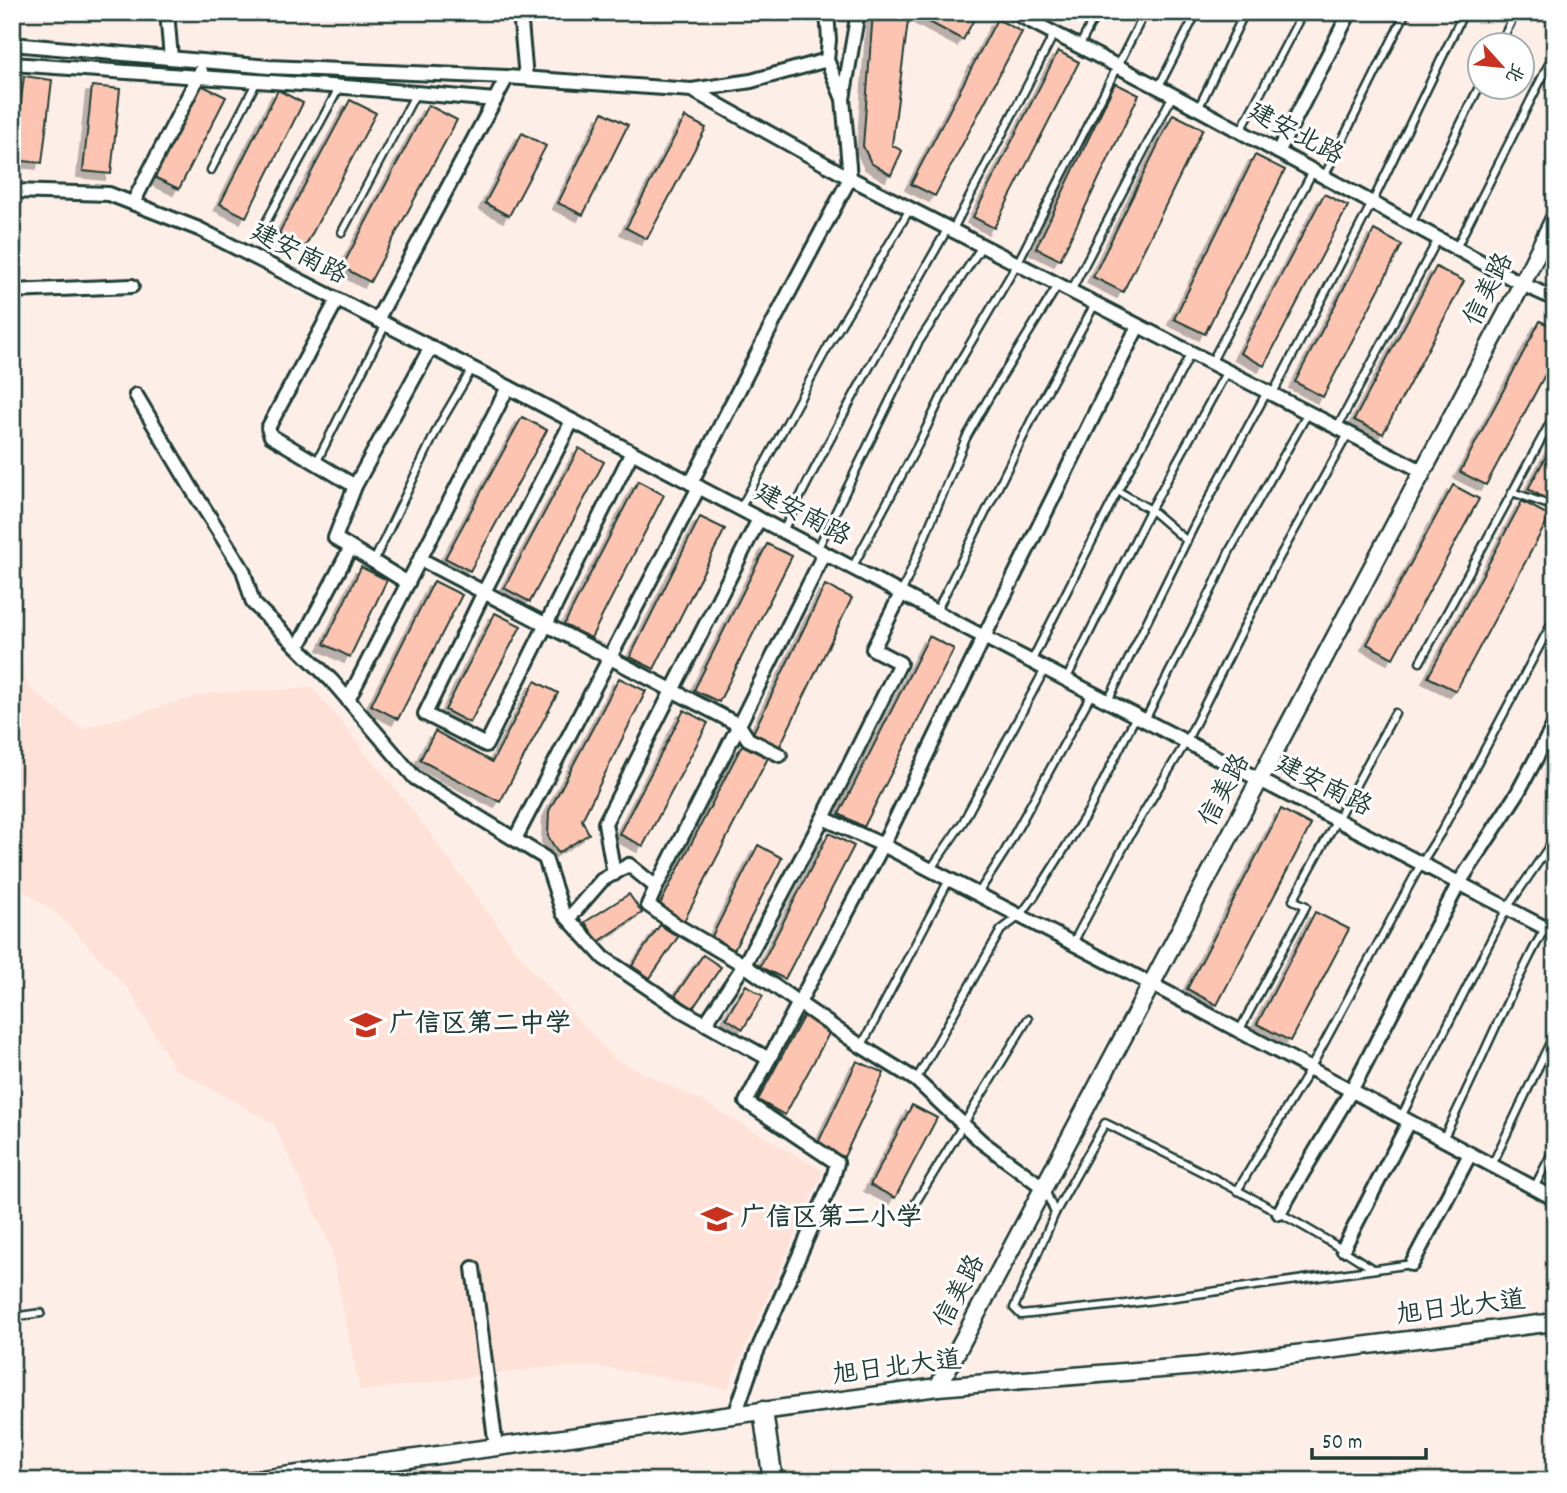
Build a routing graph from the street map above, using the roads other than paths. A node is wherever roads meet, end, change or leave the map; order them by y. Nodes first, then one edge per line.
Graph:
1 (167, 12) edge
2 (520, 12) edge
3 (828, 12) edge
4 (858, 12) edge
5 (1097, 12) edge
6 (1145, 12) edge
7 (1197, 12) edge
8 (1245, 12) edge
9 (1303, 12) edge
10 (1350, 12) edge
11 (1406, 12) edge
12 (1464, 12) edge
13 (1516, 12) edge
14 (1022, 14) edge
15 (1506, 32) edge
16 (1054, 34) junction
17 (12, 44) edge
18 (1079, 47) junction
19 (1555, 52) edge
20 (171, 58) junction
21 (827, 60) junction
22 (206, 61) junction
23 (12, 64) edge
24 (1118, 67) junction
25 (197, 77) junction
26 (507, 77) junction
27 (526, 78) junction
28 (257, 81) junction
29 (340, 86) junction
30 (1158, 88) junction
31 (692, 90) junction
32 (416, 93) junction
33 (1173, 95) junction
34 (844, 99) junction
35 (495, 100) junction
36 (1471, 102) edge
37 (1198, 109) junction
38 (1240, 132) junction
39 (1278, 152) junction
40 (211, 170) dead end
41 (1318, 174) junction
42 (850, 178) junction
43 (12, 191) edge
44 (132, 203) junction
45 (1372, 203) junction
46 (910, 209) junction
47 (1555, 217) edge
48 (265, 224) dead end
49 (1411, 224) junction
50 (950, 230) junction
51 (342, 232) dead end
52 (1438, 239) junction
53 (982, 246) junction
54 (1456, 248) junction
55 (1017, 264) junction
56 (1522, 284) junction
57 (132, 286) dead end
58 (1065, 288) junction
59 (12, 291) edge
60 (1555, 299) edge
61 (337, 300) junction
62 (1095, 304) junction
63 (381, 322) junction
64 (1138, 326) junction
65 (431, 347) junction
66 (1192, 353) junction
67 (1211, 363) junction
68 (472, 369) junction
69 (1227, 371) junction
70 (508, 387) junction
71 (1270, 393) junction
72 (136, 395) dead end
73 (1308, 412) junction
74 (1555, 414) edge
75 (572, 421) junction
76 (1343, 431) junction
77 (632, 452) junction
78 (316, 463) junction
79 (1422, 471) junction
80 (695, 485) junction
81 (355, 486) junction
82 (1118, 491) junction
83 (1512, 492) junction
84 (1555, 506) edge
85 (740, 509) junction
86 (1151, 510) junction
87 (759, 519) junction
88 (783, 532) junction
89 (1187, 541) junction
90 (350, 549) junction
91 (821, 552) junction
92 (420, 559) junction
93 (373, 562) junction
94 (852, 568) junction
95 (408, 583) junction
96 (484, 592) junction
97 (901, 594) junction
98 (936, 612) junction
99 (1555, 617) edge
100 (545, 625) junction
101 (984, 637) junction
102 (298, 647) junction
103 (609, 659) junction
104 (1031, 662) junction
105 (1420, 662) dead end
106 (1045, 669) junction
107 (1066, 680) junction
108 (672, 691) junction
109 (1092, 693) junction
110 (348, 700) junction
111 (1108, 701) junction
112 (1395, 713) dead end
113 (1140, 718) junction
114 (1555, 723) edge
115 (739, 725) junction
116 (1186, 742) junction
117 (780, 755) dead end
118 (1259, 780) junction
119 (823, 818) junction
120 (1337, 820) junction
121 (1555, 838) edge
122 (515, 839) junction
123 (883, 845) junction
124 (1421, 864) junction
125 (930, 870) junction
126 (614, 874) junction
127 (949, 880) junction
128 (1459, 883) junction
129 (656, 887) junction
130 (977, 895) junction
131 (1507, 908) junction
132 (1555, 914) edge
133 (1020, 916) junction
134 (569, 918) junction
135 (1550, 930) edge
136 (1073, 944) junction
137 (744, 965) junction
138 (1151, 984) junction
139 (800, 1002) junction
140 (1028, 1019) dead end
141 (705, 1024) junction
142 (1239, 1031) junction
143 (1555, 1032) edge
144 (861, 1046) junction
145 (769, 1059) junction
146 (1310, 1069) junction
147 (916, 1080) junction
148 (1351, 1091) junction
149 (1405, 1119) junction
150 (964, 1125) junction
151 (1443, 1139) junction
152 (1555, 1147) edge
153 (1470, 1154) junction
154 (1492, 1166) junction
155 (1044, 1188) junction
156 (1534, 1188) junction
157 (1237, 1191) junction
158 (1555, 1199) edge
159 (911, 1210) dead end
160 (1055, 1213) junction
161 (1279, 1213) junction
162 (1343, 1249) junction
163 (1412, 1264) joint
164 (473, 1268) dead end
165 (1373, 1269) junction
166 (41, 1313) dead end
167 (12, 1317) edge
168 (1555, 1322) edge
169 (938, 1387) junction
170 (763, 1411) junction
171 (735, 1415) junction
172 (496, 1447) junction
173 (247, 1481) edge
174 (773, 1481) edge

1 - 20 street
2 - 27 street
3 - 21 street
4 - 34 street
5 - 18 lane
6 - 24 lane
7 - 30 lane
8 - 37 lane
9 - 38 lane
10 - 39 street
11 - 41 lane
12 - 45 lane
13 - 15 lane
14 - 16 street, 建安北路
16 - 18 street, 建安北路
16 - 50 lane
17 - 20 street
18 - 24 street, 建安北路
19 - 54 lane
20 - 22 street
21 - 31 street
21 - 34 street
22 - 25 street
22 - 26 street
23 - 25 street
24 - 30 street, 建安北路
24 - 55 lane
25 - 28 street
25 - 44 street
26 - 27 street
26 - 35 street
27 - 31 street
28 - 29 street
28 - 40 lane
29 - 32 street
29 - 48 lane
30 - 33 street, 建安北路
31 - 42 street
32 - 35 street
32 - 51 lane
33 - 37 street, 建安北路
33 - 58 lane
34 - 42 street
35 - 63 street
36 - 49 lane
37 - 38 street, 建安北路
38 - 39 street, 建安北路
39 - 41 street, 建安北路
41 - 45 street, 建安北路
41 - 67 lane
42 - 46 street
42 - 80 street
43 - 44 street, 建安南路
44 - 61 street, 建安南路
45 - 49 street, 建安北路
45 - 71 lane
46 - 50 street
46 - 85 lane
47 - 56 street, 信美路
49 - 52 street, 建安北路
50 - 53 street
50 - 88 lane
52 - 54 street, 建安北路
52 - 76 lane
53 - 55 street
53 - 91 lane
54 - 56 street, 建安北路
55 - 58 street
55 - 94 lane
56 - 60 street, 建安北路
56 - 79 street, 信美路
57 - 59 street
58 - 62 street
58 - 97 lane
61 - 63 street, 建安南路
61 - 78 street
62 - 64 street
62 - 98 lane
63 - 65 street, 建安南路
63 - 78 lane
64 - 66 street
64 - 101 street
65 - 68 street, 建安南路
65 - 81 street
66 - 67 street
66 - 82 lane
67 - 69 street
68 - 70 street, 建安南路
68 - 93 lane
69 - 71 street
69 - 86 lane
70 - 75 street, 建安南路
70 - 92 street
71 - 73 street
71 - 89 lane
72 - 102 street
73 - 76 street
73 - 113 lane
74 - 83 lane
75 - 77 street, 建安南路
75 - 96 street
76 - 79 street
76 - 116 lane
77 - 80 street, 建安南路
77 - 100 street
78 - 81 street
79 - 118 street, 信美路
80 - 85 street, 建安南路
80 - 103 street
81 - 90 street
82 - 86 lane
82 - 104 lane
83 - 84 lane
83 - 105 lane
85 - 87 street, 建安南路
86 - 89 lane
86 - 107 lane
87 - 88 street, 建安南路
87 - 108 street
88 - 91 street, 建安南路
89 - 111 lane
90 - 93 street
90 - 102 street
91 - 94 street, 建安南路
91 - 115 street
92 - 95 street
92 - 96 street
93 - 95 street
94 - 97 street, 建安南路
95 - 110 street
96 - 100 street
96 - 100 street
97 - 98 street, 建安南路
97 - 119 street
98 - 101 street, 建安南路
99 - 124 lane
100 - 103 street
101 - 104 street, 建安南路
101 - 123 street
102 - 110 street
103 - 108 street
103 - 122 street
104 - 106 street, 建安南路
106 - 107 street, 建安南路
106 - 125 lane
107 - 109 street, 建安南路
108 - 115 street
108 - 126 street
109 - 111 street, 建安南路
109 - 130 lane
110 - 122 street
111 - 113 street, 建安南路
112 - 120 lane
113 - 116 street, 建安南路
113 - 133 lane
114 - 128 street
115 - 117 street
115 - 129 street
116 - 118 street, 建安南路
116 - 136 lane
118 - 120 street, 建安南路
118 - 138 street, 信美路
119 - 123 street
119 - 137 street
120 - 124 street, 建安南路
120 - 142 lane
121 - 131 lane
122 - 134 street
123 - 125 street
123 - 139 street
124 - 128 street, 建安南路
124 - 146 lane
125 - 127 street
126 - 129 street
126 - 134 street
127 - 130 street
127 - 144 lane
128 - 131 street, 建安南路
128 - 148 street
129 - 137 street
130 - 133 street
131 - 135 street, 建安南路
131 - 149 lane
132 - 135 lane
133 - 136 street
133 - 147 lane
134 - 141 street
135 - 151 lane
136 - 138 street
137 - 139 street
137 - 141 street
138 - 142 street
138 - 155 street, 信美路
139 - 144 street
139 - 145 street
140 - 150 lane
141 - 145 street
142 - 146 street
143 - 154 lane
144 - 147 street
145 - 171 street
146 - 148 street
146 - 157 lane
147 - 150 street
148 - 149 street
148 - 161 street
149 - 151 street
149 - 162 street
150 - 155 street
150 - 159 lane
151 - 153 street
152 - 156 lane
153 - 154 street
153 - 163 street
154 - 156 street
155 - 160 lane
155 - 169 street, 信美路
156 - 158 street
157 - 160 lane
157 - 161 lane
160 - 165 lane
161 - 162 lane
162 - 165 lane
163 - 165 lane
164 - 172 street
166 - 167 lane
168 - 169 street, 旭日北大道
169 - 170 street, 旭日北大道
170 - 171 street, 旭日北大道
170 - 174 main road
171 - 172 street, 旭日北大道
172 - 173 street, 旭日北大道

